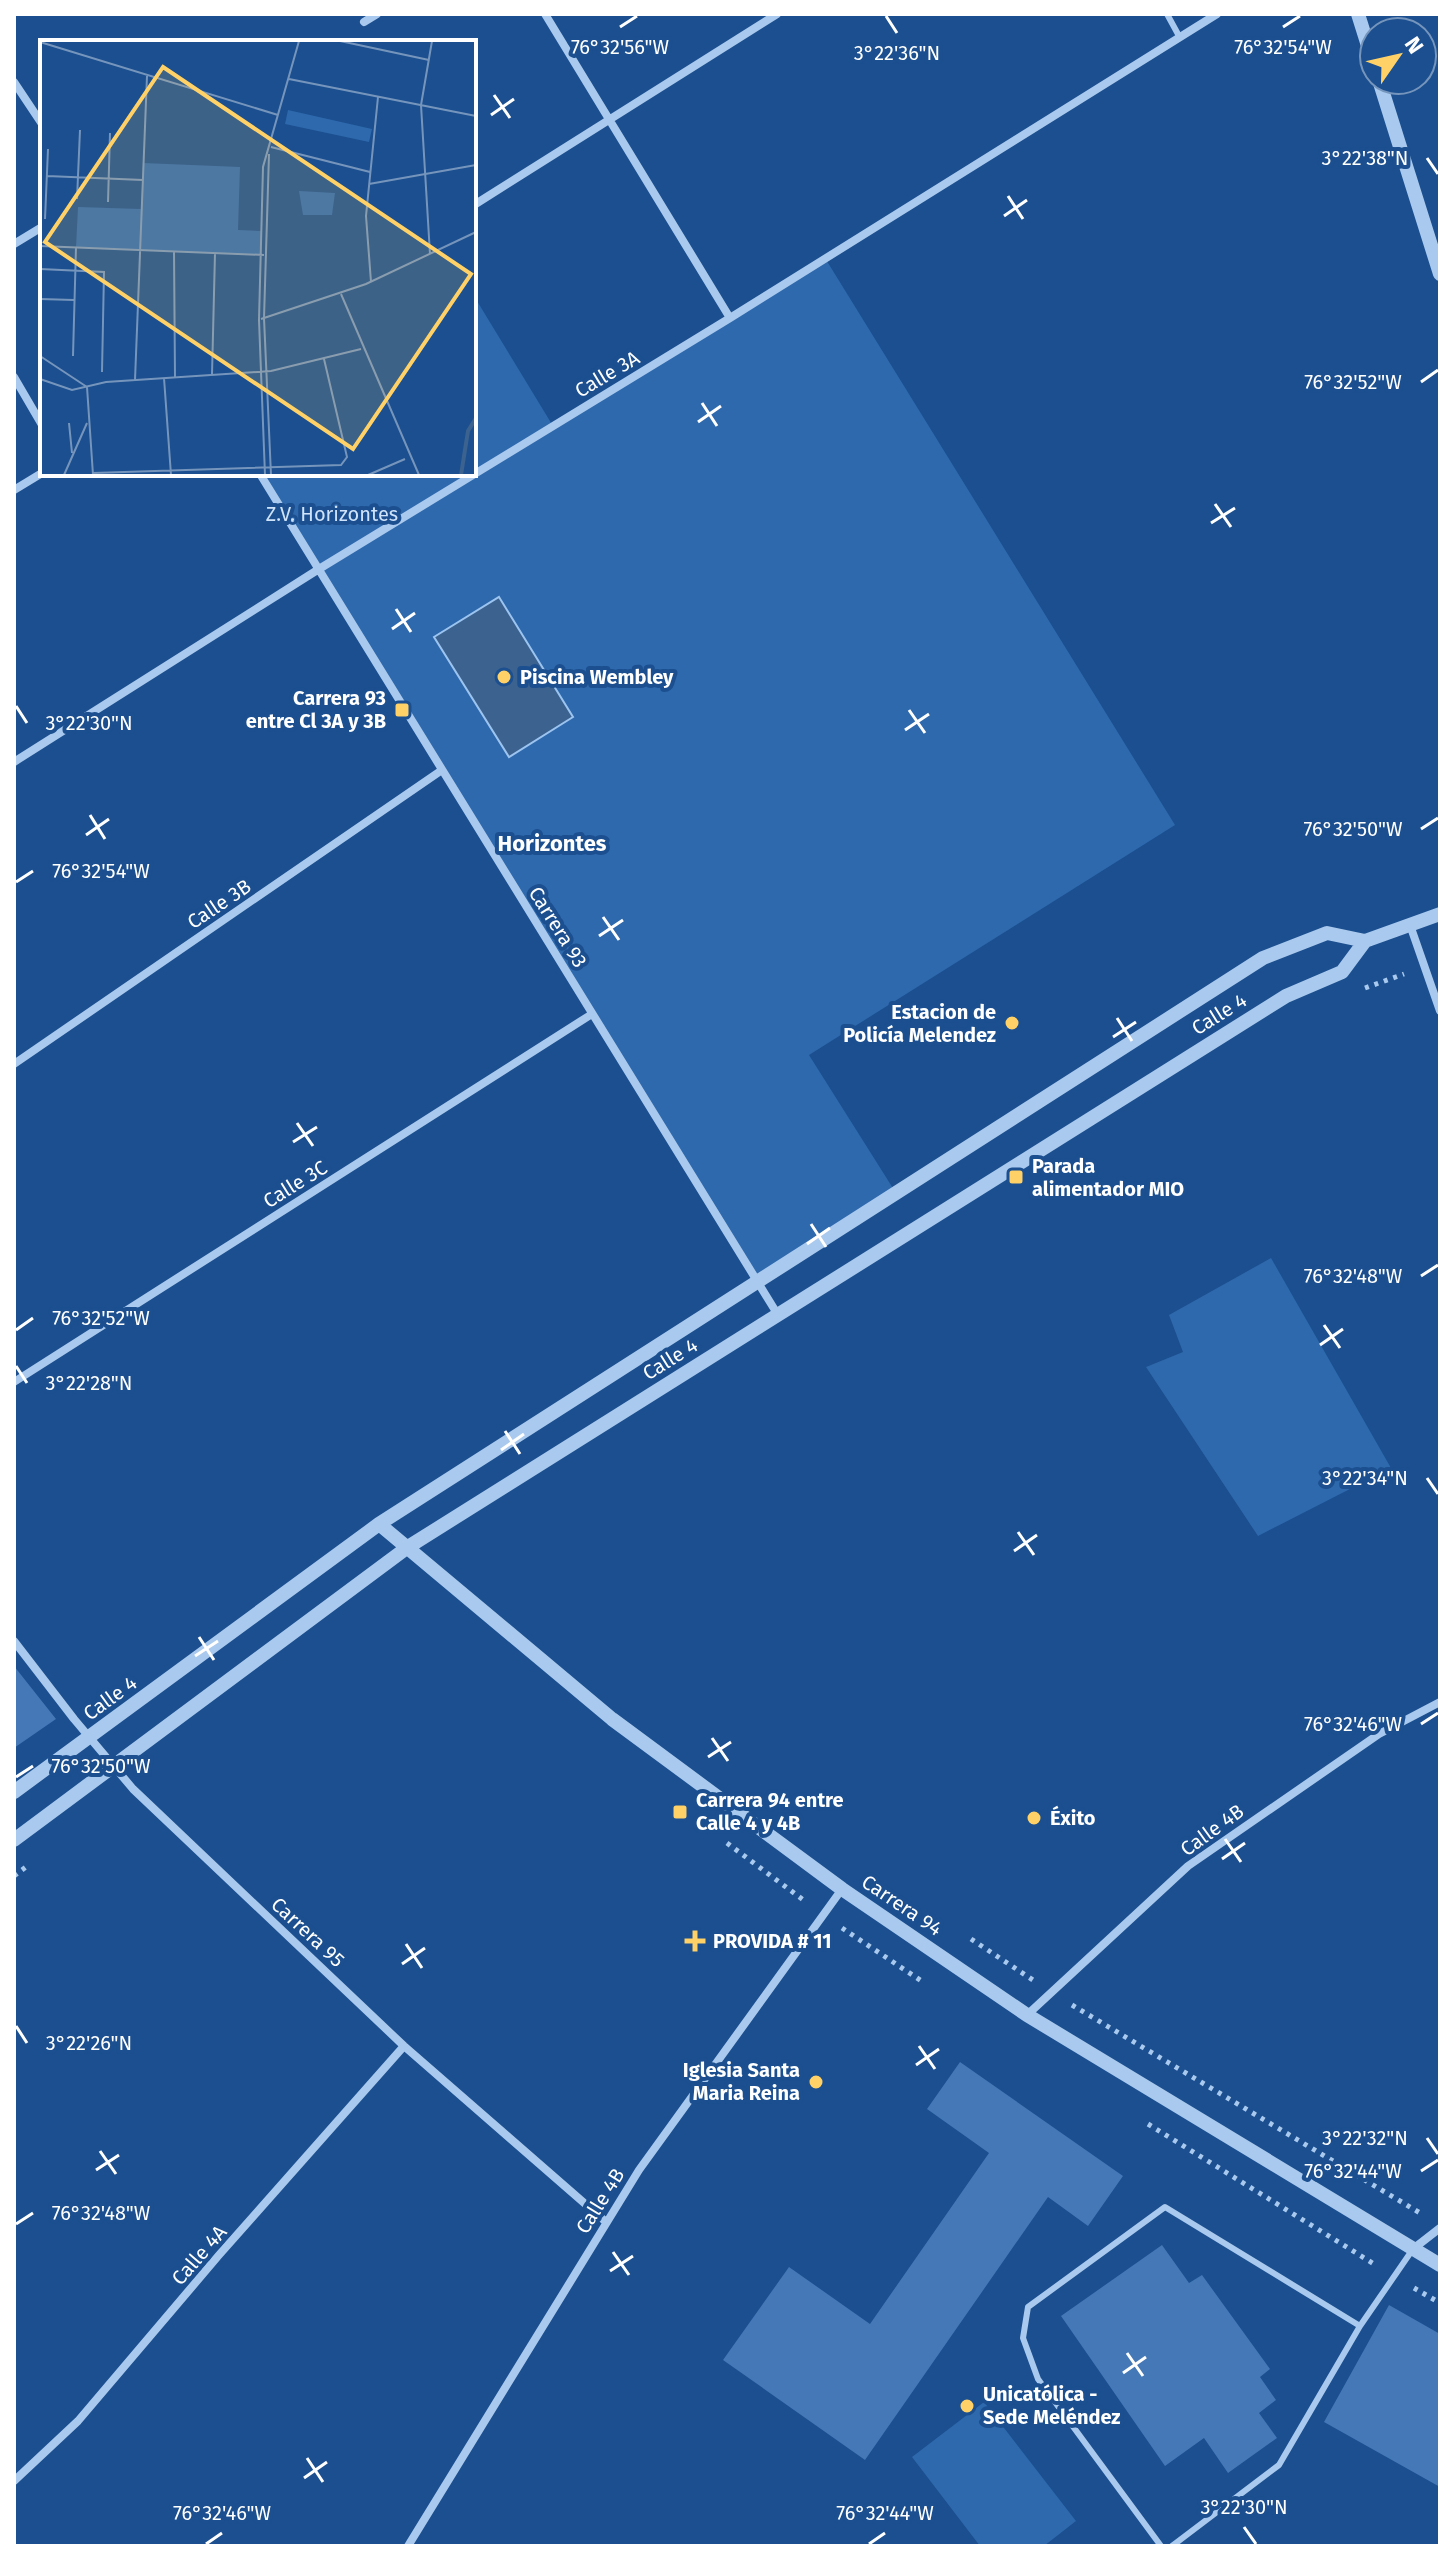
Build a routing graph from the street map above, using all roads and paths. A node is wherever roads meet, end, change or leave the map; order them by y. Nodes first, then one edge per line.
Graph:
1 (377, 14) edge
2 (545, 14) edge
3 (777, 14) edge
4 (1167, 14) edge
5 (1217, 14) edge
6 (364, 22) dead end
7 (1179, 36) junction
8 (14, 82) edge
9 (1384, 96) edge
10 (610, 119) junction
11 (40, 121) edge
12 (476, 204) edge
13 (40, 228) edge
14 (14, 244) edge
15 (1440, 274) edge
16 (730, 318) junction
17 (14, 377) edge
18 (40, 422) edge
19 (476, 473) edge
20 (40, 474) edge
21 (261, 476) edge
22 (471, 476) edge
23 (14, 490) edge
24 (319, 569) junction
25 (14, 762) edge
26 (442, 770) junction
27 (1440, 914) edge
28 (1410, 925) junction
29 (1365, 941) junction
30 (1440, 1011) edge
31 (592, 1014) junction
32 (14, 1064) edge
33 (757, 1283) junction
34 (778, 1315) junction
35 (14, 1382) edge
36 (379, 1524) junction
37 (408, 1547) junction
38 (14, 1641) edge
39 (1440, 1702) edge
40 (90, 1737) junction
41 (115, 1767) junction
42 (14, 1792) edge
43 (14, 1840) edge
44 (842, 1889) junction
45 (964, 1935) dead end
46 (1051, 1992) junction
47 (1027, 2015) junction
48 (404, 2046) junction
49 (1428, 2218) dead end
50 (606, 2222) junction
51 (1440, 2228) edge
52 (1413, 2249) junction
53 (1440, 2265) edge
54 (1360, 2326) junction
55 (14, 2481) edge
56 (408, 2546) edge
57 (1161, 2546) edge
58 (1172, 2546) edge

1 - 6 street
2 - 10 street
3 - 10 street
4 - 7 lane
5 - 7 street, Calle 3A
7 - 16 street, Calle 3A
8 - 11 street
9 - 15 street
10 - 12 street
10 - 16 street
13 - 14 street
16 - 19 street, Calle 3A
17 - 18 street
20 - 23 street
21 - 24 street, Carrera 93
22 - 24 street, Calle 3A
24 - 25 street, Calle 3A
24 - 26 street, Carrera 93
26 - 31 street, Carrera 93
26 - 32 street, Calle 3B
27 - 28 street
28 - 29 street
28 - 30 street
29 - 33 street, Calle 4
29 - 34 street, Calle 4
31 - 33 street, Carrera 93
31 - 35 street, Calle 3C
33 - 34 street, Carrera 93
33 - 36 street, Calle 4
34 - 37 street, Calle 4
36 - 37 street, Carrera 94
36 - 40 street, Calle 4
37 - 41 street, Calle 4
37 - 44 street, Carrera 94
38 - 40 street, Carrera 95
39 - 46 street, Calle 4B
40 - 41 street, Carrera 95
40 - 42 street, Calle 4
41 - 43 street, Calle 4
41 - 48 street, Carrera 95
44 - 47 street, Carrera 94
44 - 50 street, Calle 4B
45 - 46 path
46 - 47 street, Calle 4B
46 - 49 path
47 - 52 street, Carrera 94
48 - 50 street, Carrera 95
48 - 55 street, Calle 4A
50 - 56 street, Calle 4B
51 - 52 street
52 - 53 street, Carrera 94
52 - 54 lane
54 - 57 lane
54 - 58 lane

